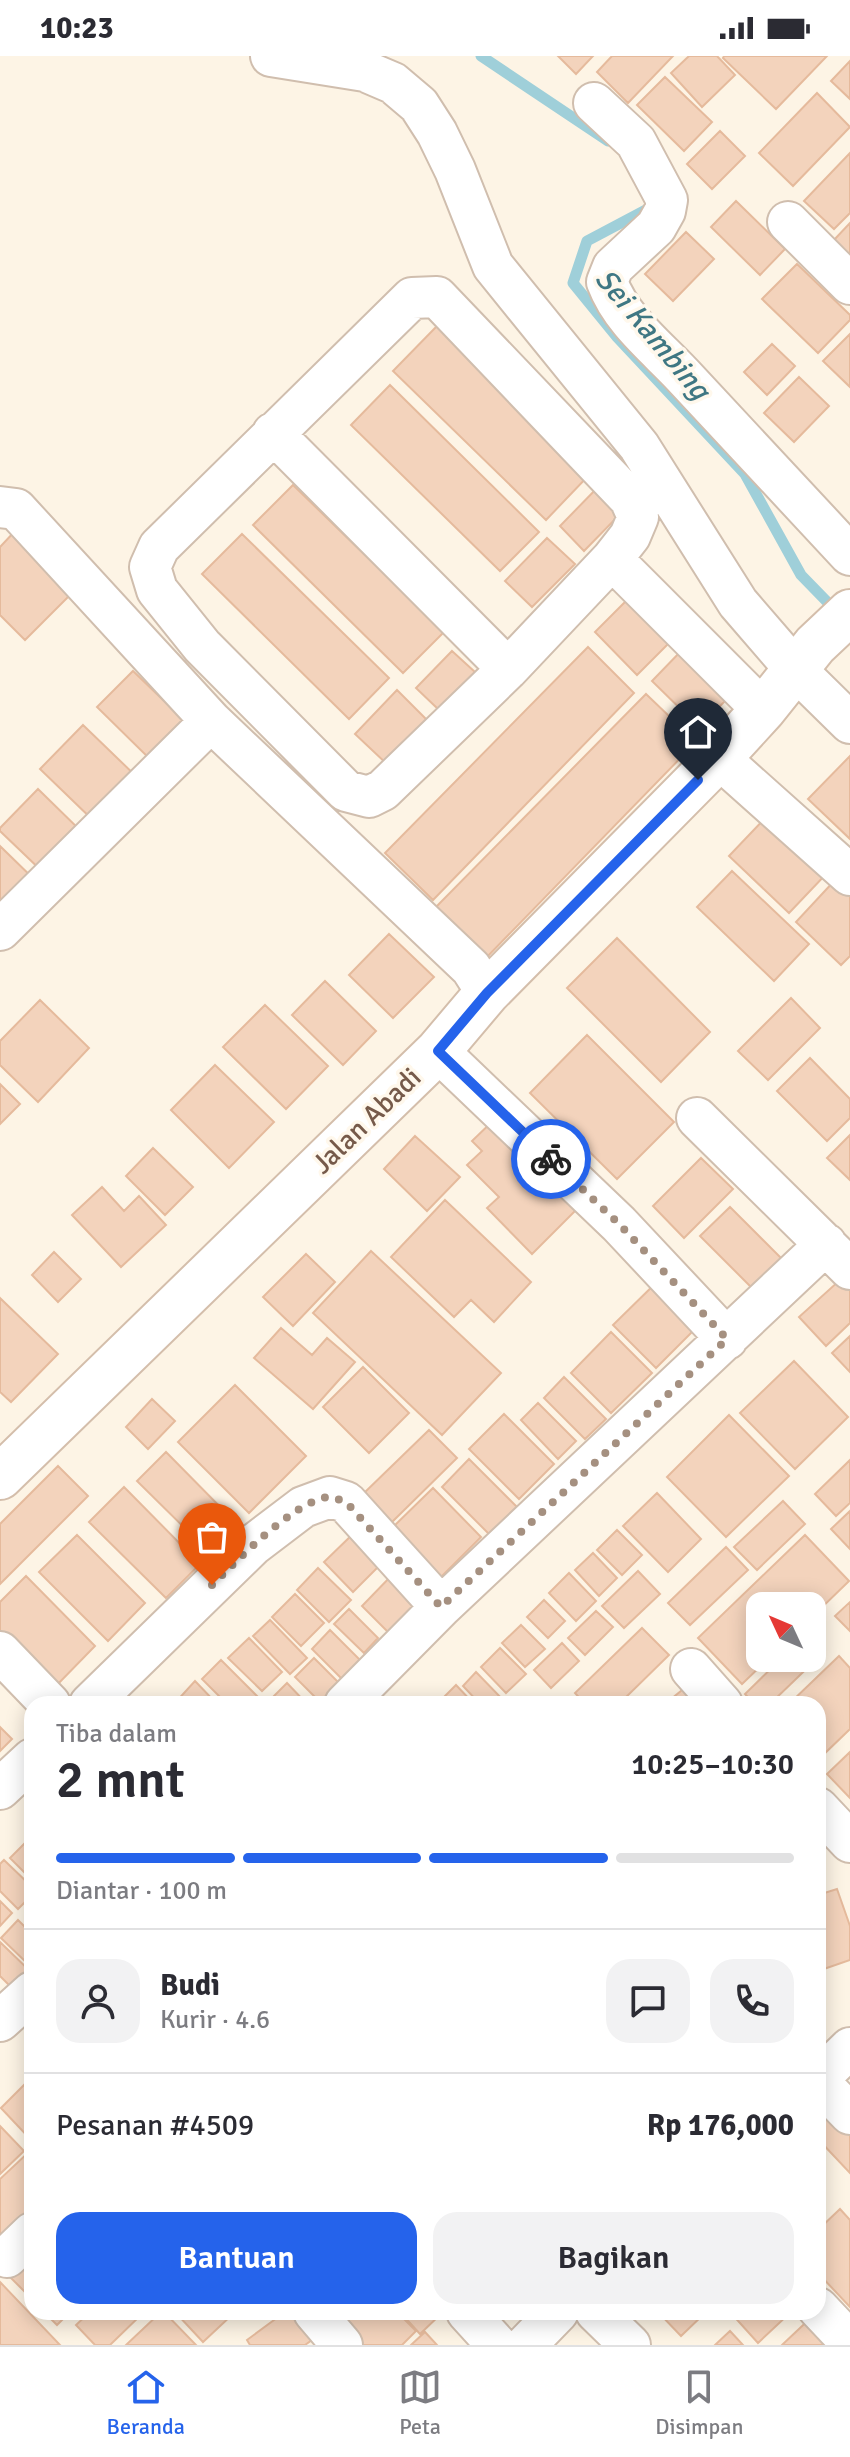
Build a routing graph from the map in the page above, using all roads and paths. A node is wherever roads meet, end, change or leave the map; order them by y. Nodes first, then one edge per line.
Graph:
1 (271, 56) edge
2 (594, 103) dead end
3 (788, 222) dead end
4 (850, 284) edge
5 (273, 433) junction
6 (0, 507) edge
7 (850, 555) edge
8 (612, 559) junction
9 (850, 612) edge
10 (805, 657) junction
11 (508, 669) junction
12 (763, 710) junction
13 (211, 721) junction
14 (850, 723) edge
15 (719, 758) junction
16 (850, 875) edge
17 (0, 930) edge
18 (487, 993) junction
19 (438, 1051) junction
20 (697, 1118) dead end
21 (838, 1256) edge
22 (727, 1339) junction
23 (0, 1477) edge
24 (441, 1607) junction
25 (0, 1652) edge
26 (691, 1669) dead end
27 (42, 1696) edge
28 (98, 1696) edge
29 (353, 1696) edge
30 (715, 1696) edge
31 (24, 1766) edge
32 (0, 1789) edge
33 (826, 1816) edge
34 (850, 1842) edge
35 (24, 1999) edge
36 (0, 2021) edge
37 (850, 2048) edge
38 (826, 2072) edge
39 (826, 2088) edge
40 (850, 2114) edge
41 (826, 2316) edge
42 (321, 2320) edge
43 (474, 2320) edge
44 (550, 2320) edge
45 (604, 2320) edge
46 (850, 2342) edge
47 (342, 2345) edge
48 (497, 2345) edge
49 (526, 2345) edge
50 (630, 2345) edge

1 - 10 street
2 - 7 street
3 - 4 street
5 - 8 street
5 - 11 street
5 - 11 street
6 - 13 street
8 - 11 street
8 - 12 street
9 - 10 street, Jalan Abadi
10 - 12 street, Jalan Abadi
10 - 14 street
12 - 15 street, Jalan Abadi
13 - 17 street
13 - 18 street
15 - 16 street
15 - 18 street, Jalan Abadi
18 - 19 street, Jalan Abadi
19 - 22 street
19 - 23 street, Jalan Abadi
20 - 21 street
21 - 22 street
22 - 24 street
24 - 28 street
24 - 29 street
25 - 27 street
26 - 30 street
31 - 32 street
33 - 34 street
35 - 36 street
37 - 38 street
39 - 40 street
41 - 46 street
42 - 47 street
43 - 48 street
44 - 49 street
45 - 50 street

